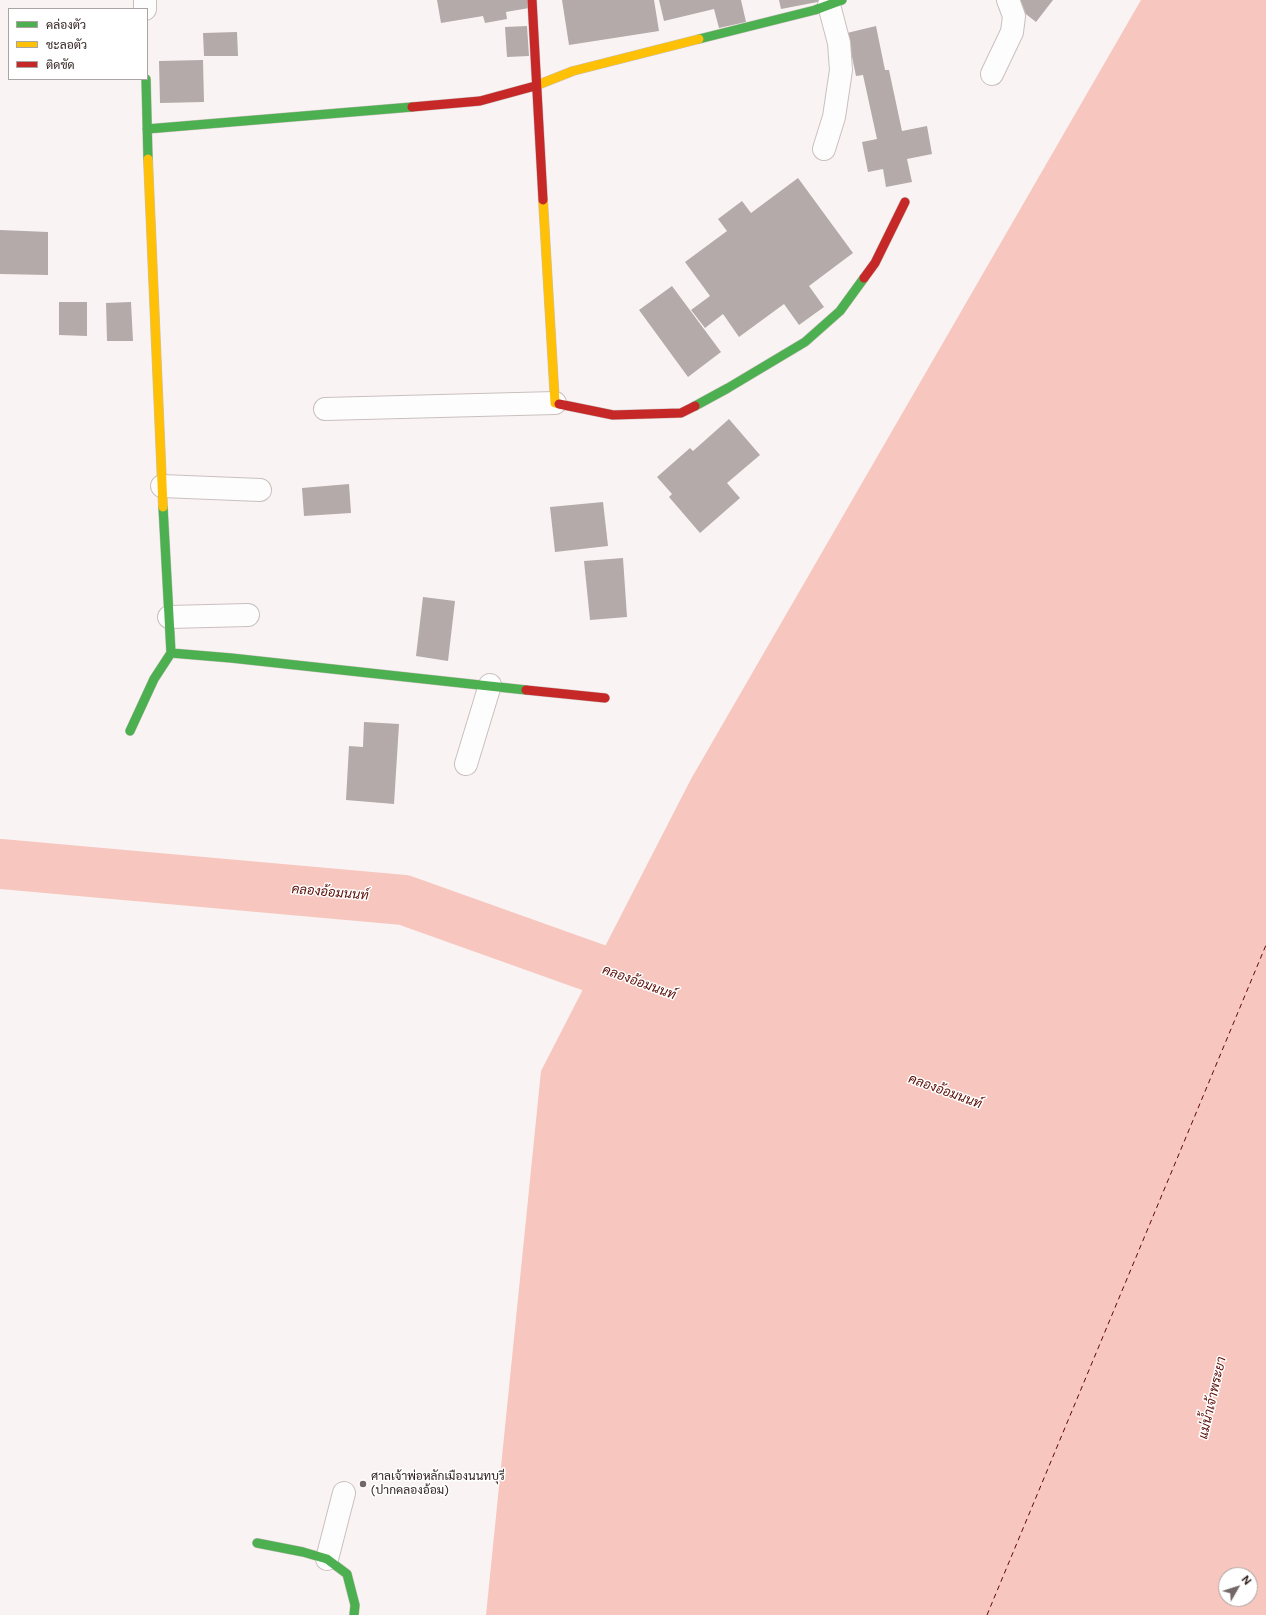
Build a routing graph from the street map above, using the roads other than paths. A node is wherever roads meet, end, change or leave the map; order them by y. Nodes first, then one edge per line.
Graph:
1 (532, 0) edge
2 (1008, 0) edge
3 (836, 2) edge
4 (992, 74) dead end
5 (146, 80) edge
6 (538, 85) junction
7 (147, 128) junction
8 (824, 149) dead end
9 (905, 202) dead end
10 (555, 403) junction
11 (325, 409) dead end
12 (162, 486) junction
13 (260, 490) dead end
14 (248, 615) dead end
15 (169, 617) junction
16 (171, 653) junction
17 (490, 686) junction
18 (605, 698) dead end
19 (130, 731) dead end
20 (466, 764) dead end
21 (344, 1493) dead end
22 (257, 1543) dead end
23 (327, 1559) junction
24 (354, 1615) edge

1 - 6 street
2 - 4 street
3 - 6 street
3 - 8 street
5 - 7 street
6 - 7 street
6 - 10 street
7 - 12 street
9 - 10 street
10 - 11 street
12 - 13 street
12 - 15 street
14 - 15 street
15 - 16 street
16 - 17 street
16 - 19 street
17 - 18 street
17 - 20 street
21 - 23 street
22 - 23 street
23 - 24 street

